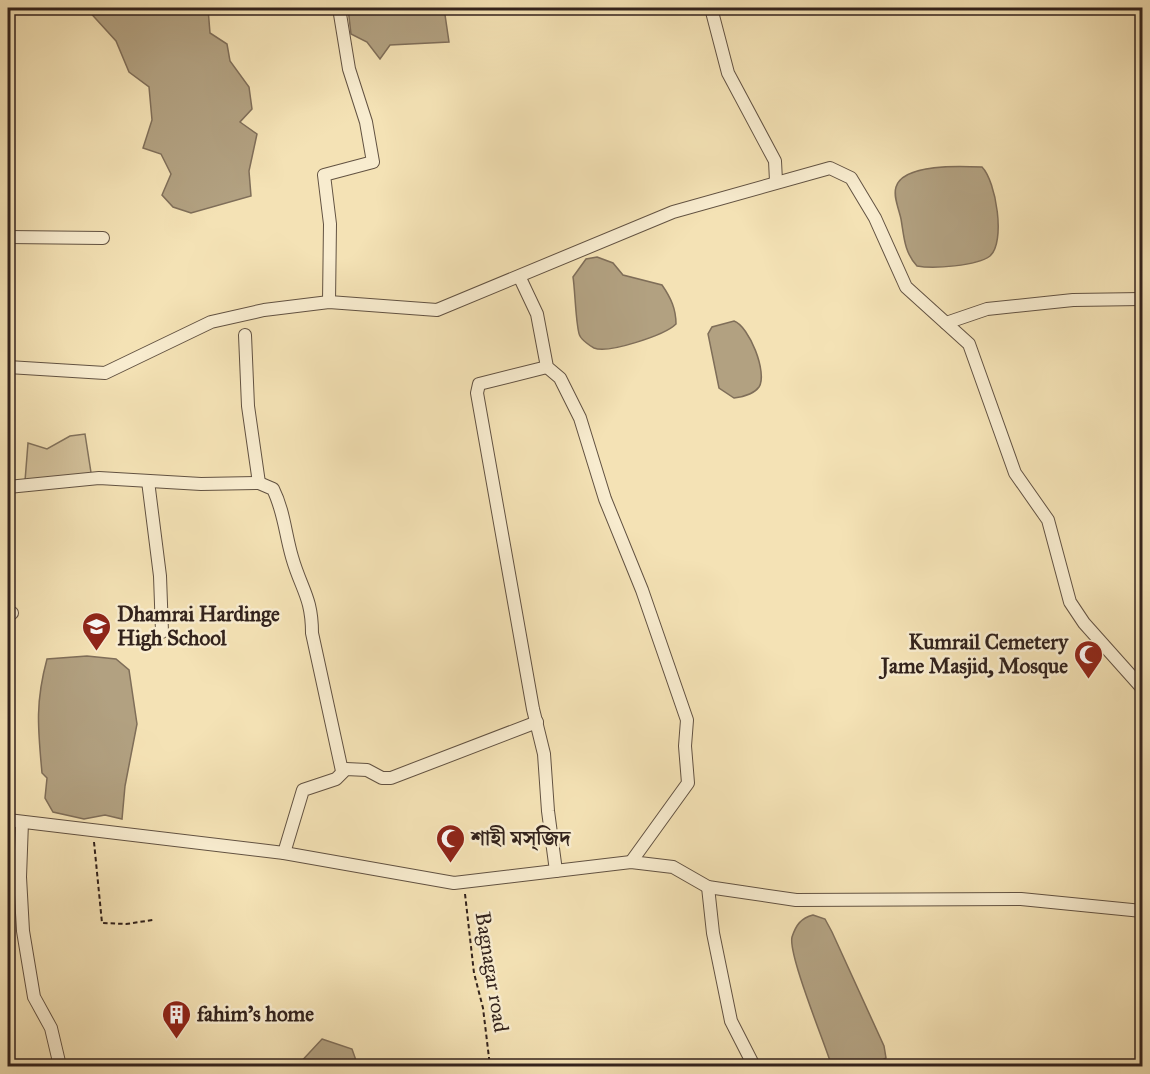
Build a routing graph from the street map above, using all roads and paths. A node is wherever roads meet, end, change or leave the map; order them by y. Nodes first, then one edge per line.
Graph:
1 (339, 8) edge
2 (711, 8) edge
3 (776, 181) junction
4 (8, 237) edge
5 (103, 238) dead end
6 (520, 278) junction
7 (1143, 299) edge
8 (329, 302) junction
9 (946, 323) junction
10 (245, 335) dead end
11 (8, 367) edge
12 (547, 367) junction
13 (148, 482) junction
14 (259, 483) junction
15 (8, 487) edge
16 (162, 632) dead end
17 (1143, 688) edge
18 (537, 722) junction
19 (342, 771) junction
20 (8, 820) edge
21 (22, 822) junction
22 (93, 830) junction
23 (284, 854) junction
24 (631, 862) junction
25 (556, 871) junction
26 (464, 882) junction
27 (708, 887) junction
28 (1143, 911) edge
29 (153, 920) dead end
30 (60, 1066) edge
31 (490, 1066) edge
32 (754, 1066) edge

1 - 8 street
2 - 3 street
3 - 6 street
3 - 9 street
4 - 5 street
6 - 8 street
6 - 12 street
7 - 9 street
8 - 11 street
9 - 17 street
10 - 14 street
12 - 18 street
12 - 24 street
13 - 14 street
13 - 15 street
13 - 16 street
14 - 19 street
18 - 19 street
18 - 25 street
19 - 23 street
20 - 21 street
21 - 22 street
21 - 30 street
22 - 23 street
22 - 29 path
23 - 26 street
24 - 25 street
24 - 27 street
25 - 26 street
26 - 31 path, Bagnagar road
27 - 28 street
27 - 32 street

